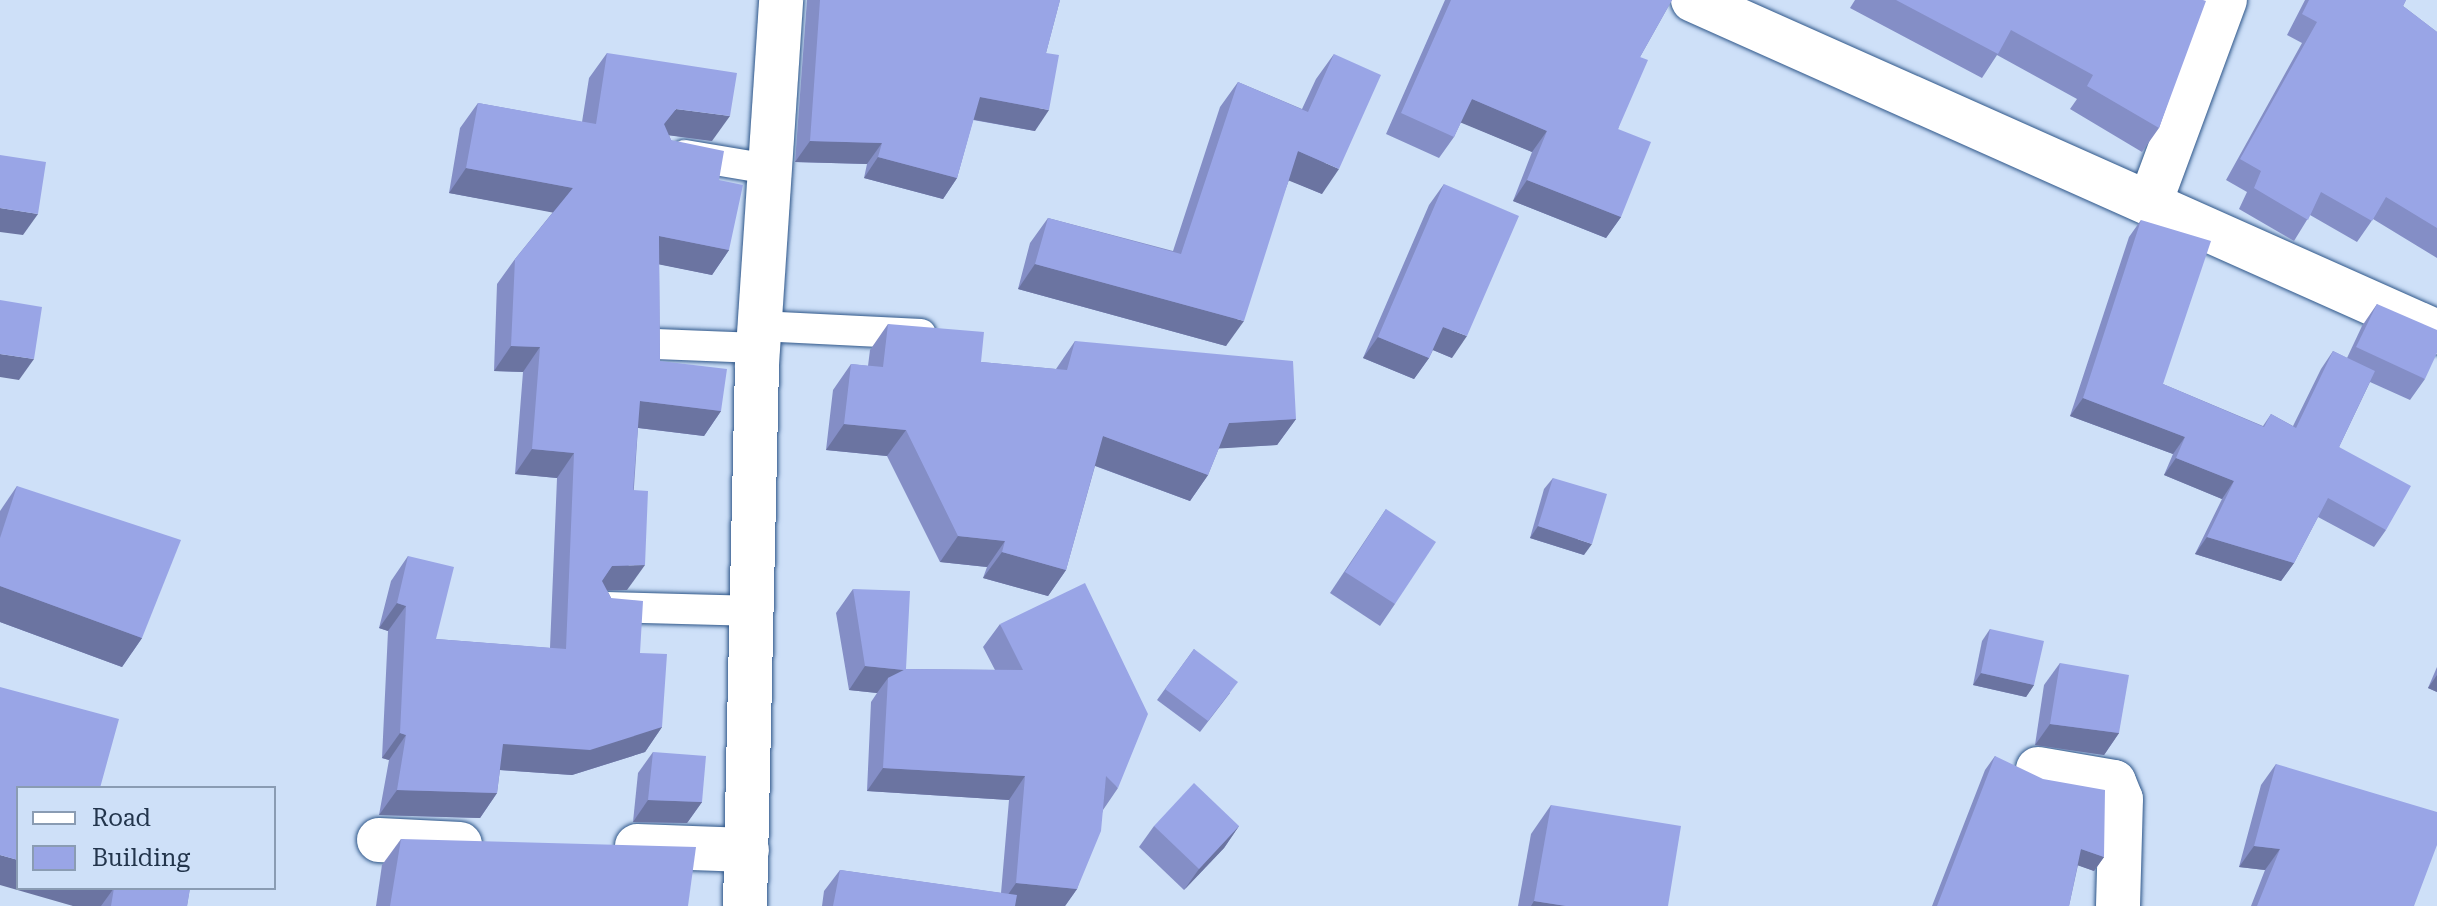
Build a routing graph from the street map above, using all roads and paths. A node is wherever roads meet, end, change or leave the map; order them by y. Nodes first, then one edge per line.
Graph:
1 (781, 0) edge
2 (1693, 0) edge
3 (2225, 0) edge
4 (664, 151) edge
5 (769, 169) junction
6 (2151, 200) junction
7 (2437, 332) edge
8 (947, 335) edge
9 (758, 337) junction
10 (656, 344) edge
11 (602, 607) edge
12 (752, 611) junction
13 (2038, 769) dead end
14 (379, 840) dead end
15 (509, 845) edge
16 (601, 845) edge
17 (747, 850) junction
18 (745, 906) edge
19 (2118, 906) edge

1 - 5 street
2 - 6 street
3 - 6 street
4 - 5 lane
5 - 9 street
6 - 7 street
8 - 9 lane
9 - 10 lane
9 - 12 street
11 - 12 lane
12 - 17 street
13 - 19 street
14 - 15 street
16 - 17 street
17 - 18 street

